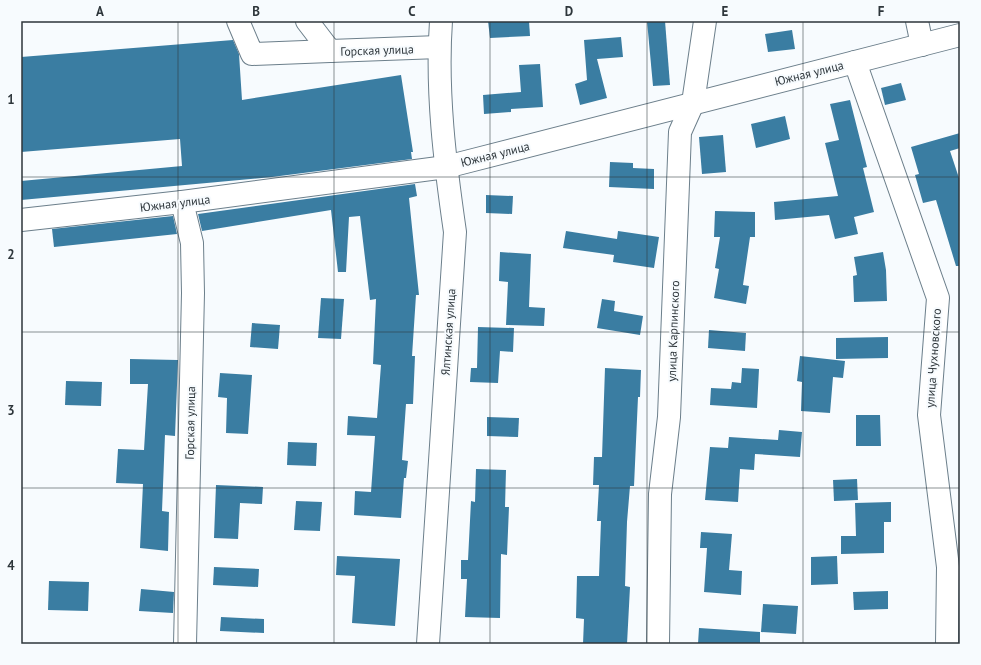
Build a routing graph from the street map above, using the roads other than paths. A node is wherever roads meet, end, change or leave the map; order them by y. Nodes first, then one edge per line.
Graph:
1 (238, 21) edge
2 (306, 21) edge
3 (440, 21) edge
4 (705, 21) edge
5 (917, 21) edge
6 (960, 35) edge
7 (922, 45) junction
8 (439, 47) junction
9 (330, 51) junction
10 (855, 62) junction
11 (693, 103) junction
12 (446, 167) junction
13 (182, 202) junction
14 (21, 220) edge
15 (185, 644) edge
16 (428, 644) edge
17 (658, 644) edge
18 (947, 644) edge

1 - 9 street
2 - 9 street, Горская улица
3 - 8 street, Ялтинская улица
4 - 11 street, улица Карпинского
5 - 7 street
6 - 7 street, Южная улица
7 - 10 street, Южная улица
8 - 9 street, Горская улица
8 - 12 street, Ялтинская улица
10 - 11 street, Южная улица
10 - 18 street, улица Чухновского
11 - 12 street, Южная улица
11 - 17 street, улица Карпинского
12 - 13 street, Южная улица
12 - 16 street, Ялтинская улица
13 - 14 street, Южная улица
13 - 15 street, Горская улица

